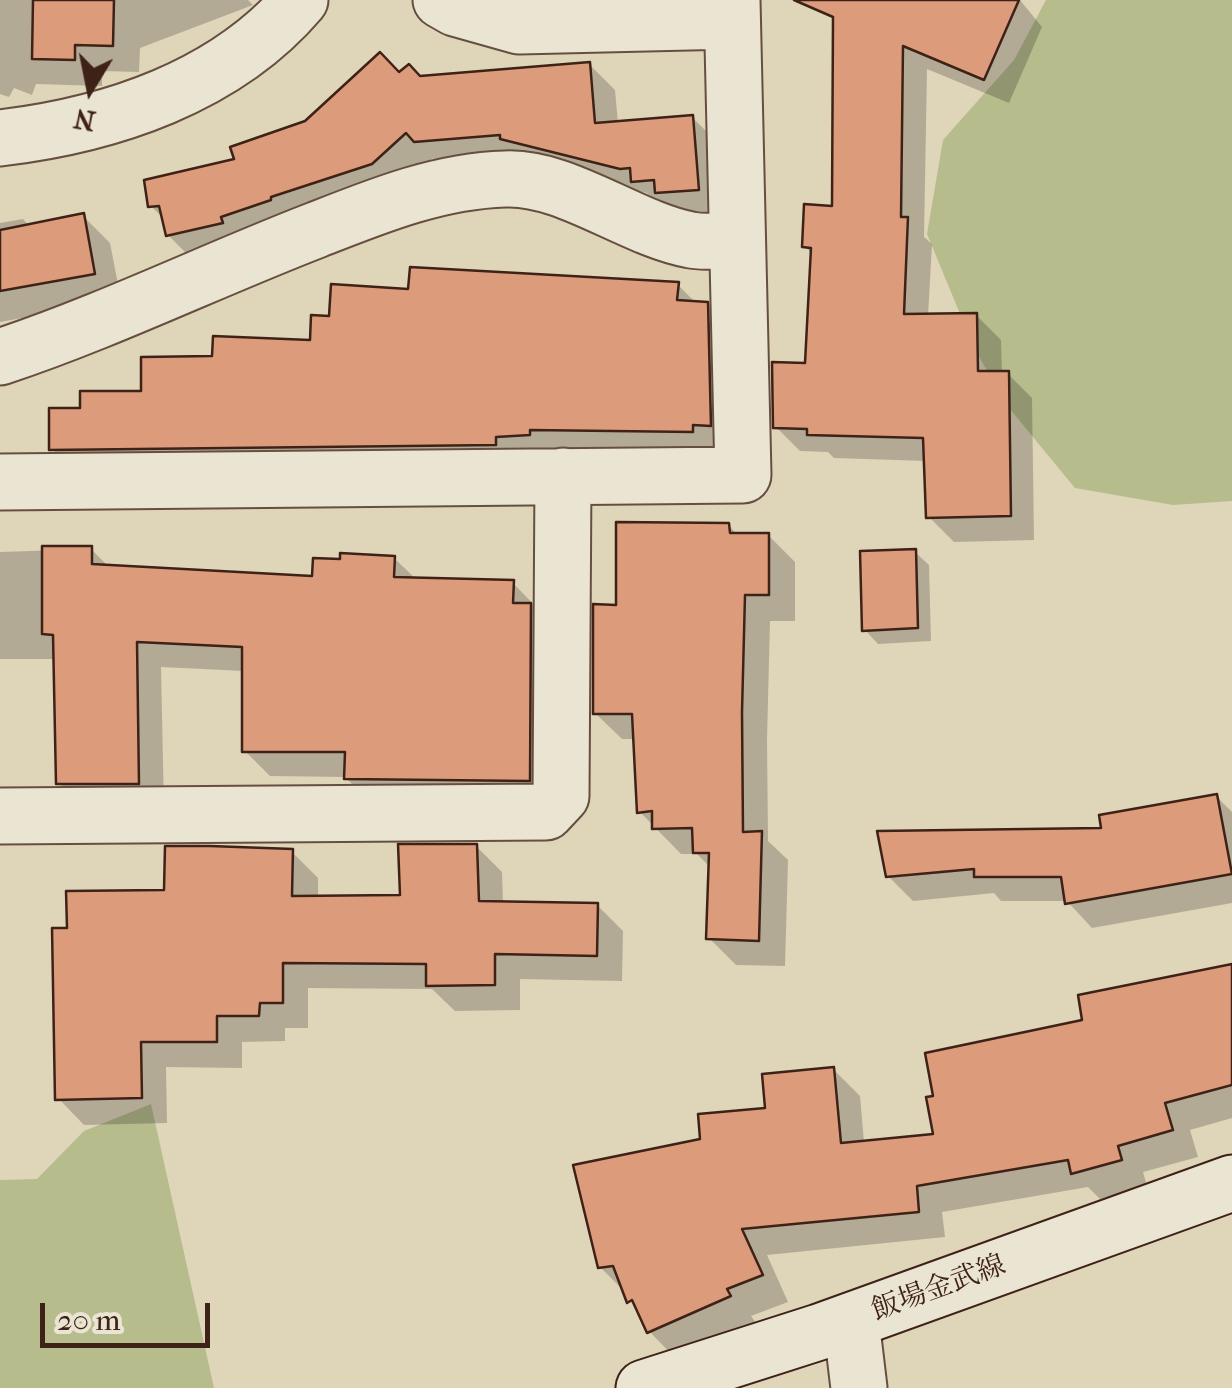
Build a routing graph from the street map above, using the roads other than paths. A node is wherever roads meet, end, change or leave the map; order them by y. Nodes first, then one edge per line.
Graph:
1 (300, 0) edge
2 (441, 0) edge
3 (732, 10) edge
4 (0, 138) edge
5 (736, 240) junction
6 (0, 358) edge
7 (563, 476) junction
8 (0, 482) edge
9 (0, 816) edge
10 (1232, 1183) edge
11 (851, 1320) junction
12 (644, 1388) edge
13 (858, 1388) edge

1 - 4 street
2 - 3 street
3 - 5 street
5 - 6 street
5 - 7 street
7 - 8 street
7 - 9 street
10 - 11 street, 飯場金武線
11 - 12 street, 飯場金武線
11 - 13 street

